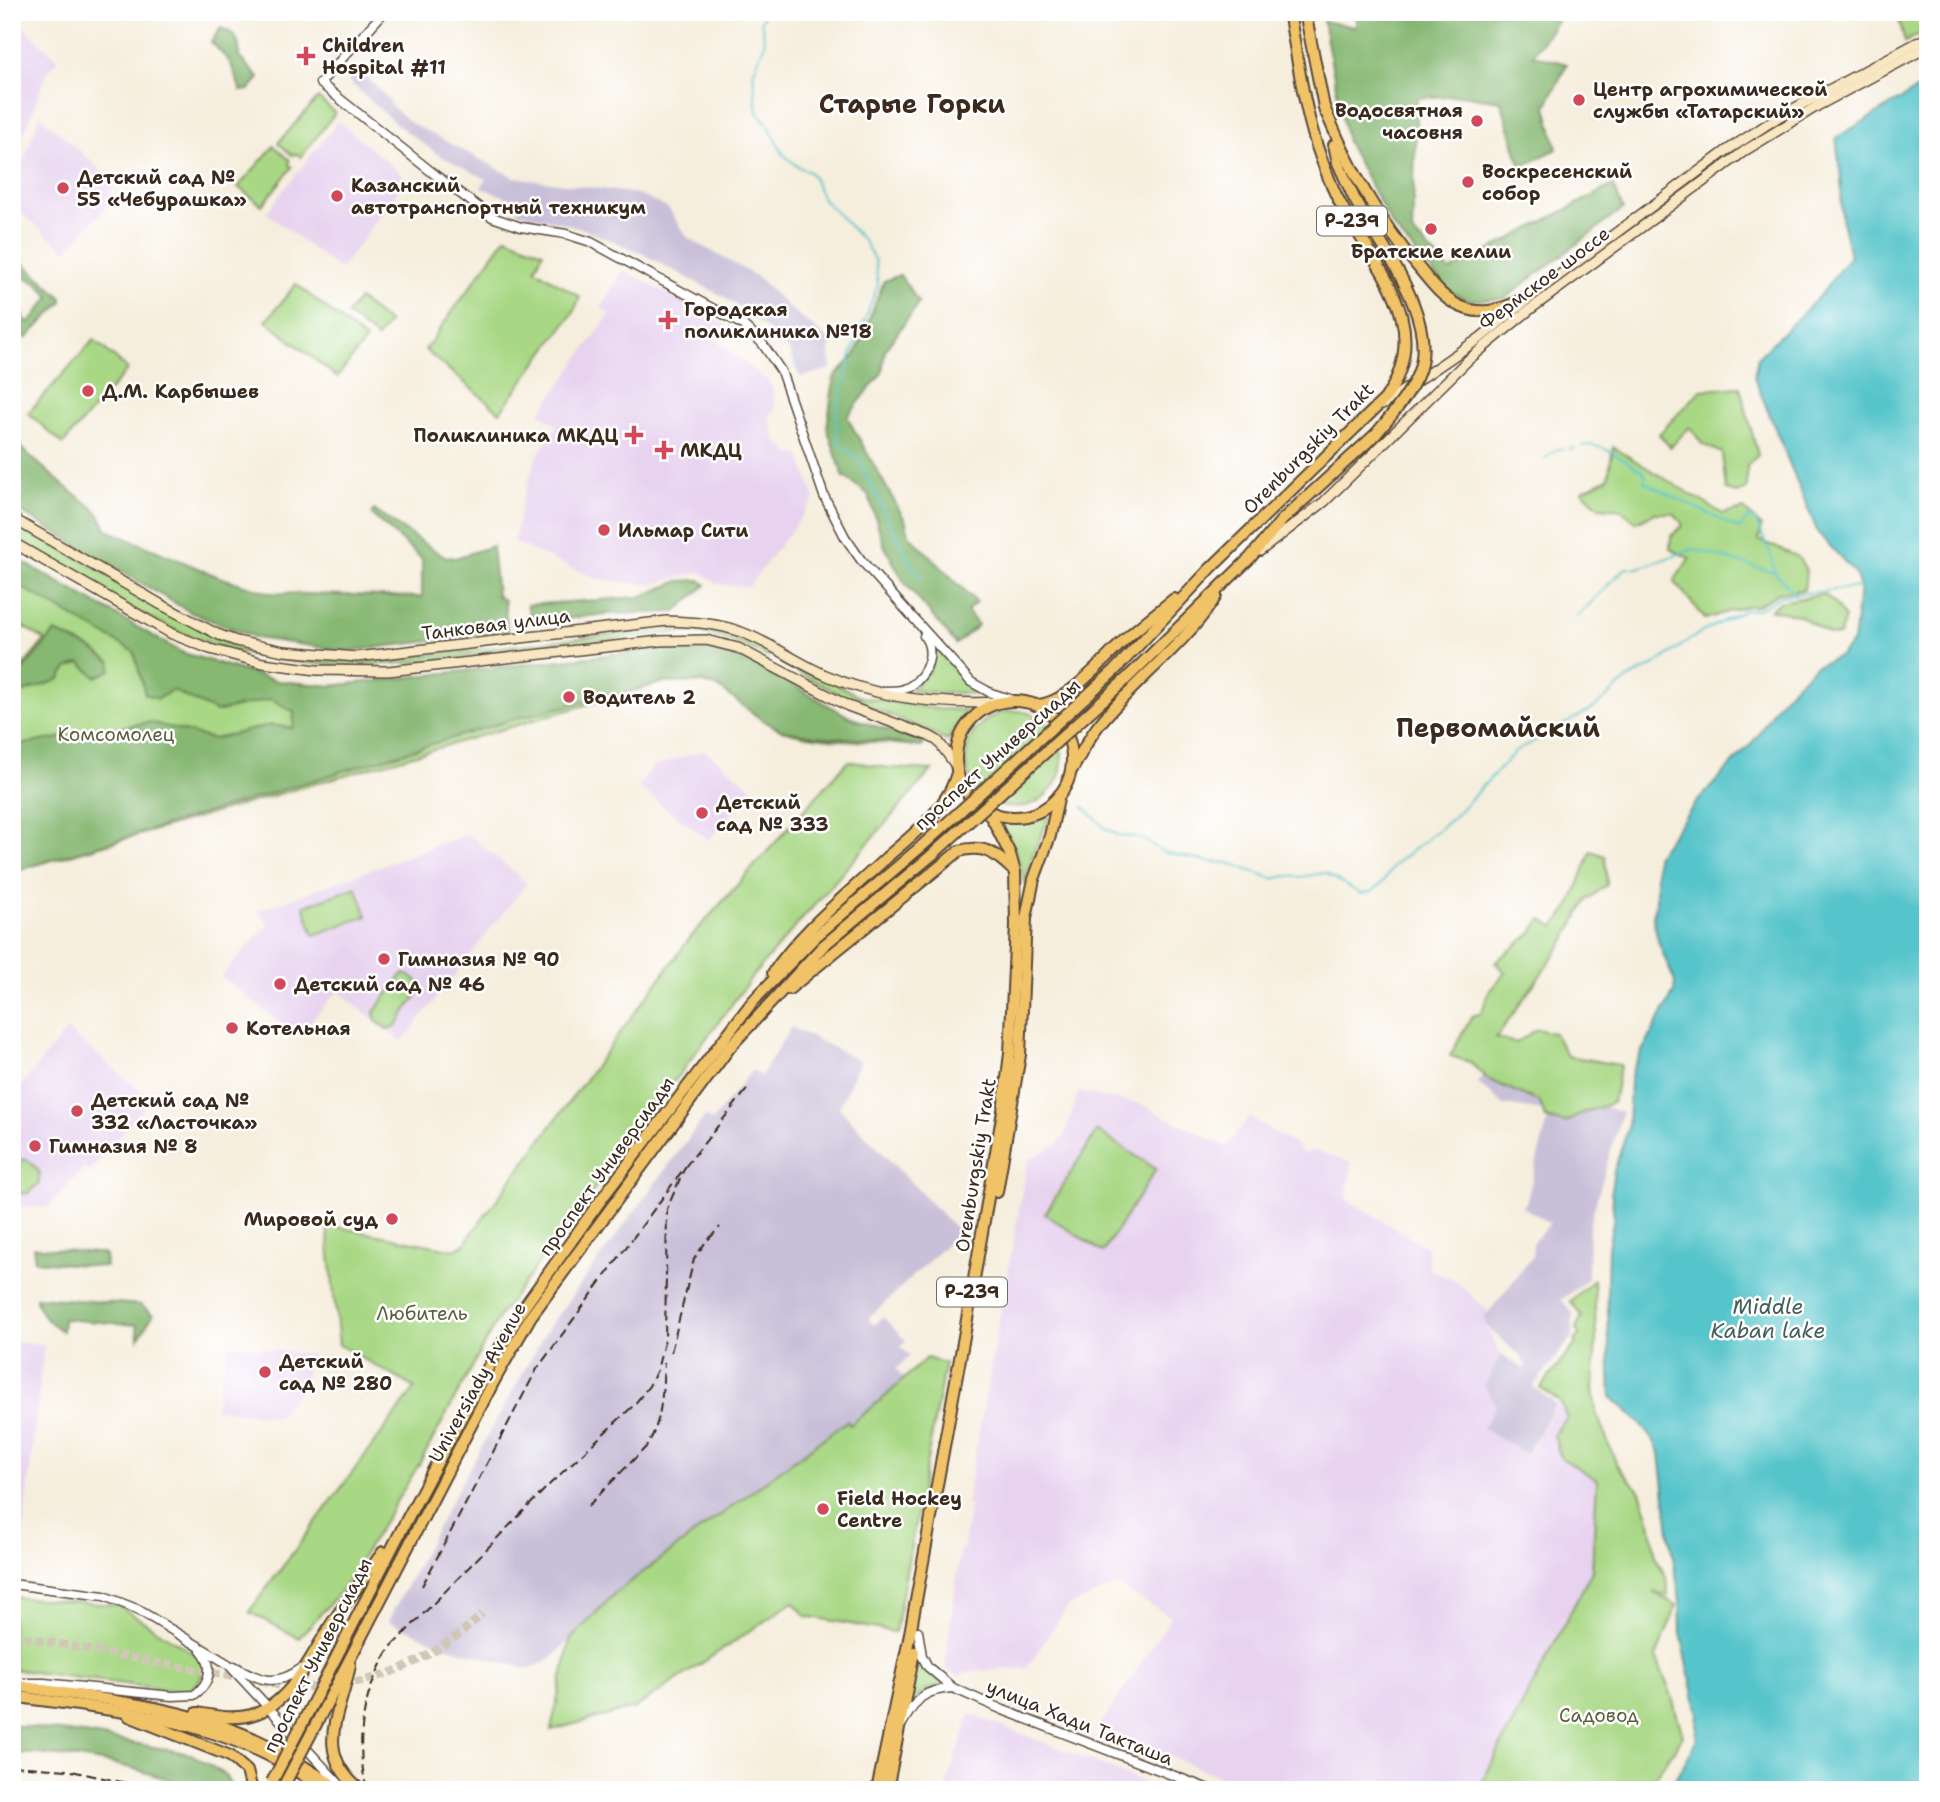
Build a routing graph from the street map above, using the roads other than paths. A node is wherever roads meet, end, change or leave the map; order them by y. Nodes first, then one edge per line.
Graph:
1 (384, 12) edge
2 (1289, 12) edge
3 (1305, 12) edge
4 (1928, 37) edge
5 (1928, 47) edge
6 (1324, 107) junction
7 (1538, 291) junction
8 (1368, 416) junction
9 (12, 517) edge
10 (12, 542) edge
11 (1250, 558) junction
12 (1211, 568) junction
13 (1221, 587) junction
14 (908, 614) junction
15 (780, 651) junction
16 (773, 665) junction
17 (1114, 671) joint
18 (1124, 681) joint
19 (871, 691) junction
20 (1016, 701) junction
21 (1003, 702) junction
22 (1034, 705) junction
23 (957, 769) junction
24 (1070, 774) junction
25 (1059, 796) junction
26 (974, 800) junction
27 (1015, 872) junction
28 (757, 1005) junction
29 (404, 1525) junction
30 (12, 1584) edge
31 (918, 1630) junction
32 (194, 1642) junction
33 (353, 1651) junction
34 (228, 1664) junction
35 (307, 1664) junction
36 (12, 1684) edge
37 (953, 1688) junction
38 (12, 1696) edge
39 (270, 1707) junction
40 (114, 1710) junction
41 (167, 1710) junction
42 (900, 1727) junction
43 (313, 1730) joint
44 (276, 1787) edge
45 (1200, 1788) edge
46 (252, 1790) edge
47 (324, 1790) edge
48 (343, 1790) edge
49 (360, 1790) edge
50 (877, 1790) edge
51 (887, 1790) edge
52 (1210, 1790) edge

1 - 14 street
2 - 8 main road, Orenburgskiy Trakt / Р-239
3 - 6 main road, Orenburgskiy Trakt / Р-239
4 - 7 main road, Фермское шоссе
5 - 11 main road, Фермское шоссе
6 - 7 main road, Orenburgskiy Trakt
6 - 11 main road, Orenburgskiy Trakt / Р-239, bridge
7 - 8 main road, Фермское шоссе
8 - 12 main road, Orenburgskiy Trakt / Р-239
9 - 15 main road, Танковая улица
10 - 16 main road, Танковая улица
11 - 13 main road, Orenburgskiy Trakt
12 - 17 main road, Orenburgskiy Trakt
12 - 22 main road, Р-239
13 - 18 main road, Orenburgskiy Trakt
13 - 24 main road, Р-239
14 - 19 street
14 - 20 street
15 - 16 main road
15 - 19 main road, Танковая улица
16 - 23 main road, Танковая улица
17 - 28 main road, проспект Универсиады, bridge
18 - 28 main road, проспект Универсиады, bridge
19 - 21 main road, Танковая улица
20 - 21 main road
20 - 22 main road
21 - 23 main road
22 - 24 main road
23 - 26 main road, Р-239
23 - 28 main road
24 - 25 main road, Р-239
25 - 26 main road
25 - 31 main road, Orenburgskiy Trakt / Р-239
26 - 27 main road, Orenburgskiy Trakt / Р-239
27 - 28 main road
27 - 50 main road, Orenburgskiy Trakt / Р-239
28 - 29 main road, проспект Универсиады
28 - 33 main road, Universiady Avenue
29 - 35 main road
29 - 44 main road, проспект Универсиады, bridge
30 - 32 street
31 - 37 street, улица Хади Такташа
31 - 42 main road, Orenburgskiy Trakt / Р-239
32 - 34 street
32 - 36 street
33 - 43 main road, Universiady Avenue
33 - 49 main road
34 - 35 street
34 - 39 street
35 - 39 main road
36 - 41 main road
37 - 42 street
37 - 45 street, улица Хади Такташа
38 - 40 main road
39 - 41 main road
39 - 48 street
40 - 46 main road
40 - 47 main road
41 - 48 main road
42 - 51 main road, Orenburgskiy Trakt / Р-239
43 - 44 main road, проспект Универсиады, bridge
45 - 52 street, улица Хади Такташа

